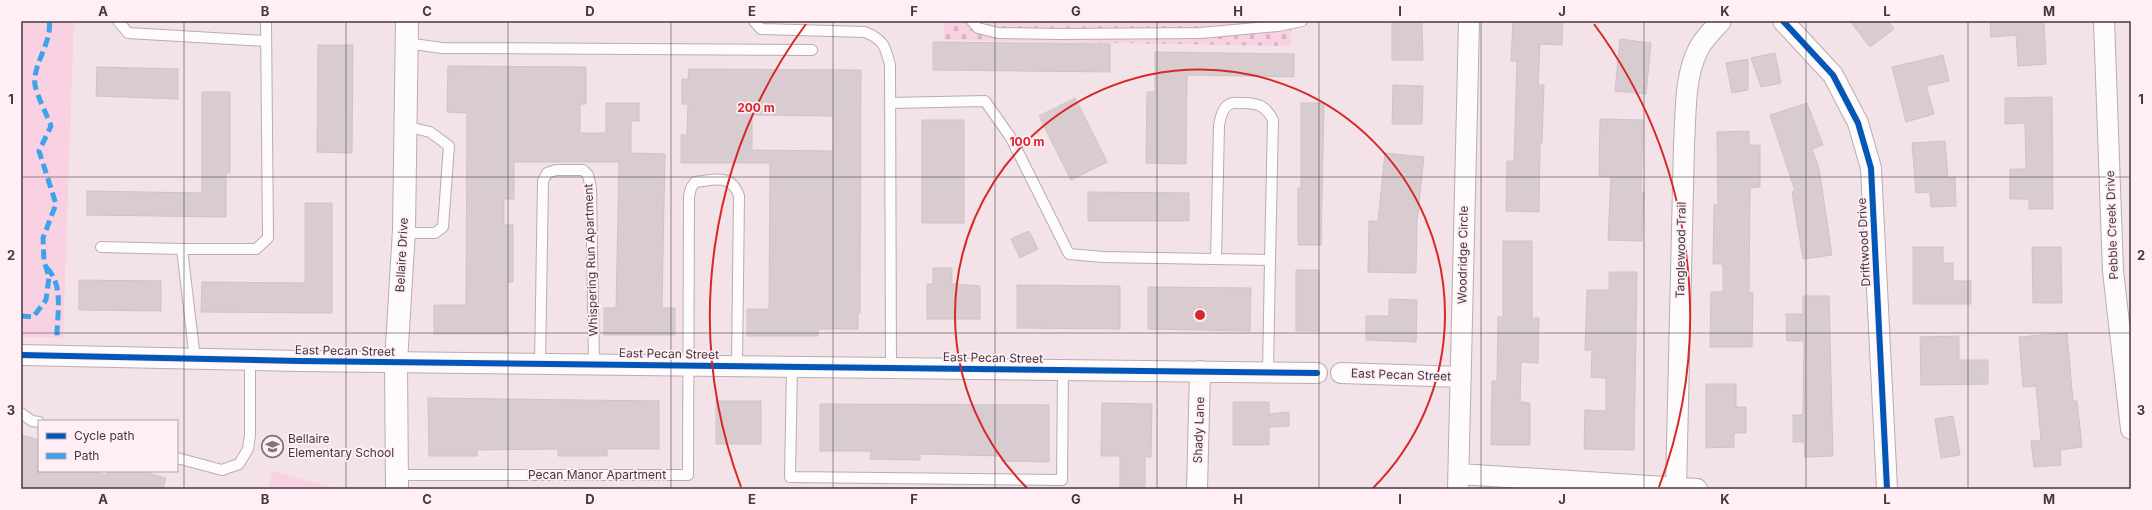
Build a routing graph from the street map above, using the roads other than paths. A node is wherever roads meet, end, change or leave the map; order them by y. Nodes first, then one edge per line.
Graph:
1 (118, 21) edge
2 (266, 21) edge
3 (407, 21) edge
4 (754, 21) edge
5 (972, 21) edge
6 (1302, 21) edge
7 (1469, 21) edge
8 (1722, 21) edge
9 (1783, 21) edge
10 (2104, 21) edge
11 (266, 41) junction
12 (406, 42) junction
13 (812, 50) dead end
14 (890, 102) junction
15 (405, 126) junction
16 (403, 232) junction
17 (101, 247) dead end
18 (182, 249) junction
19 (1216, 259) junction
20 (1270, 260) junction
21 (21, 354) edge
22 (195, 359) junction
23 (250, 360) junction
24 (396, 362) junction
25 (540, 364) junction
26 (594, 364) junction
27 (688, 366) junction
28 (737, 366) junction
29 (792, 367) junction
30 (891, 368) junction
31 (1063, 370) junction
32 (1200, 371) junction
33 (1268, 372) junction
34 (1317, 373) dead end
35 (1341, 373) dead end
36 (1461, 377) junction
37 (21, 413) edge
38 (38, 422) edge
39 (2131, 429) edge
40 (178, 458) edge
41 (397, 482) edge
42 (1458, 482) edge
43 (1676, 488) edge
44 (1197, 489) edge
45 (1696, 489) edge
46 (1887, 489) edge

1 - 11 lane
2 - 11 lane
3 - 12 street, Bellaire Drive
4 - 14 lane
5 - 6 lane
7 - 36 street, Woodridge Circle
8 - 43 street, Tanglewood Trail
9 - 46 street, Driftwood Drive
10 - 39 street, Pebble Creek Drive
11 - 18 lane
12 - 13 lane
12 - 15 street, Bellaire Drive
14 - 19 lane
14 - 30 lane
15 - 16 street, Bellaire Drive
15 - 16 lane
16 - 24 street, Bellaire Drive
17 - 18 lane
18 - 22 lane
19 - 20 lane
19 - 20 lane
20 - 33 lane
21 - 22 street, East Pecan Street
22 - 23 street, East Pecan Street
23 - 24 street, East Pecan Street
23 - 40 lane
24 - 25 street, East Pecan Street
24 - 41 street, Bellaire Drive
25 - 26 street, East Pecan Street
25 - 26 lane, Whispering Run Apartment
26 - 27 street, East Pecan Street
27 - 28 street, East Pecan Street
27 - 28 lane
27 - 41 lane, Pecan Manor Apartment
28 - 29 street, East Pecan Street
29 - 30 street, East Pecan Street
29 - 31 lane
30 - 31 street, East Pecan Street
31 - 32 street, East Pecan Street
32 - 33 street, East Pecan Street
32 - 44 street, Shady Lane
33 - 34 street, East Pecan Street
35 - 36 street, East Pecan Street
36 - 42 street, Woodridge Circle
37 - 38 lane
42 - 43 street
43 - 45 street

